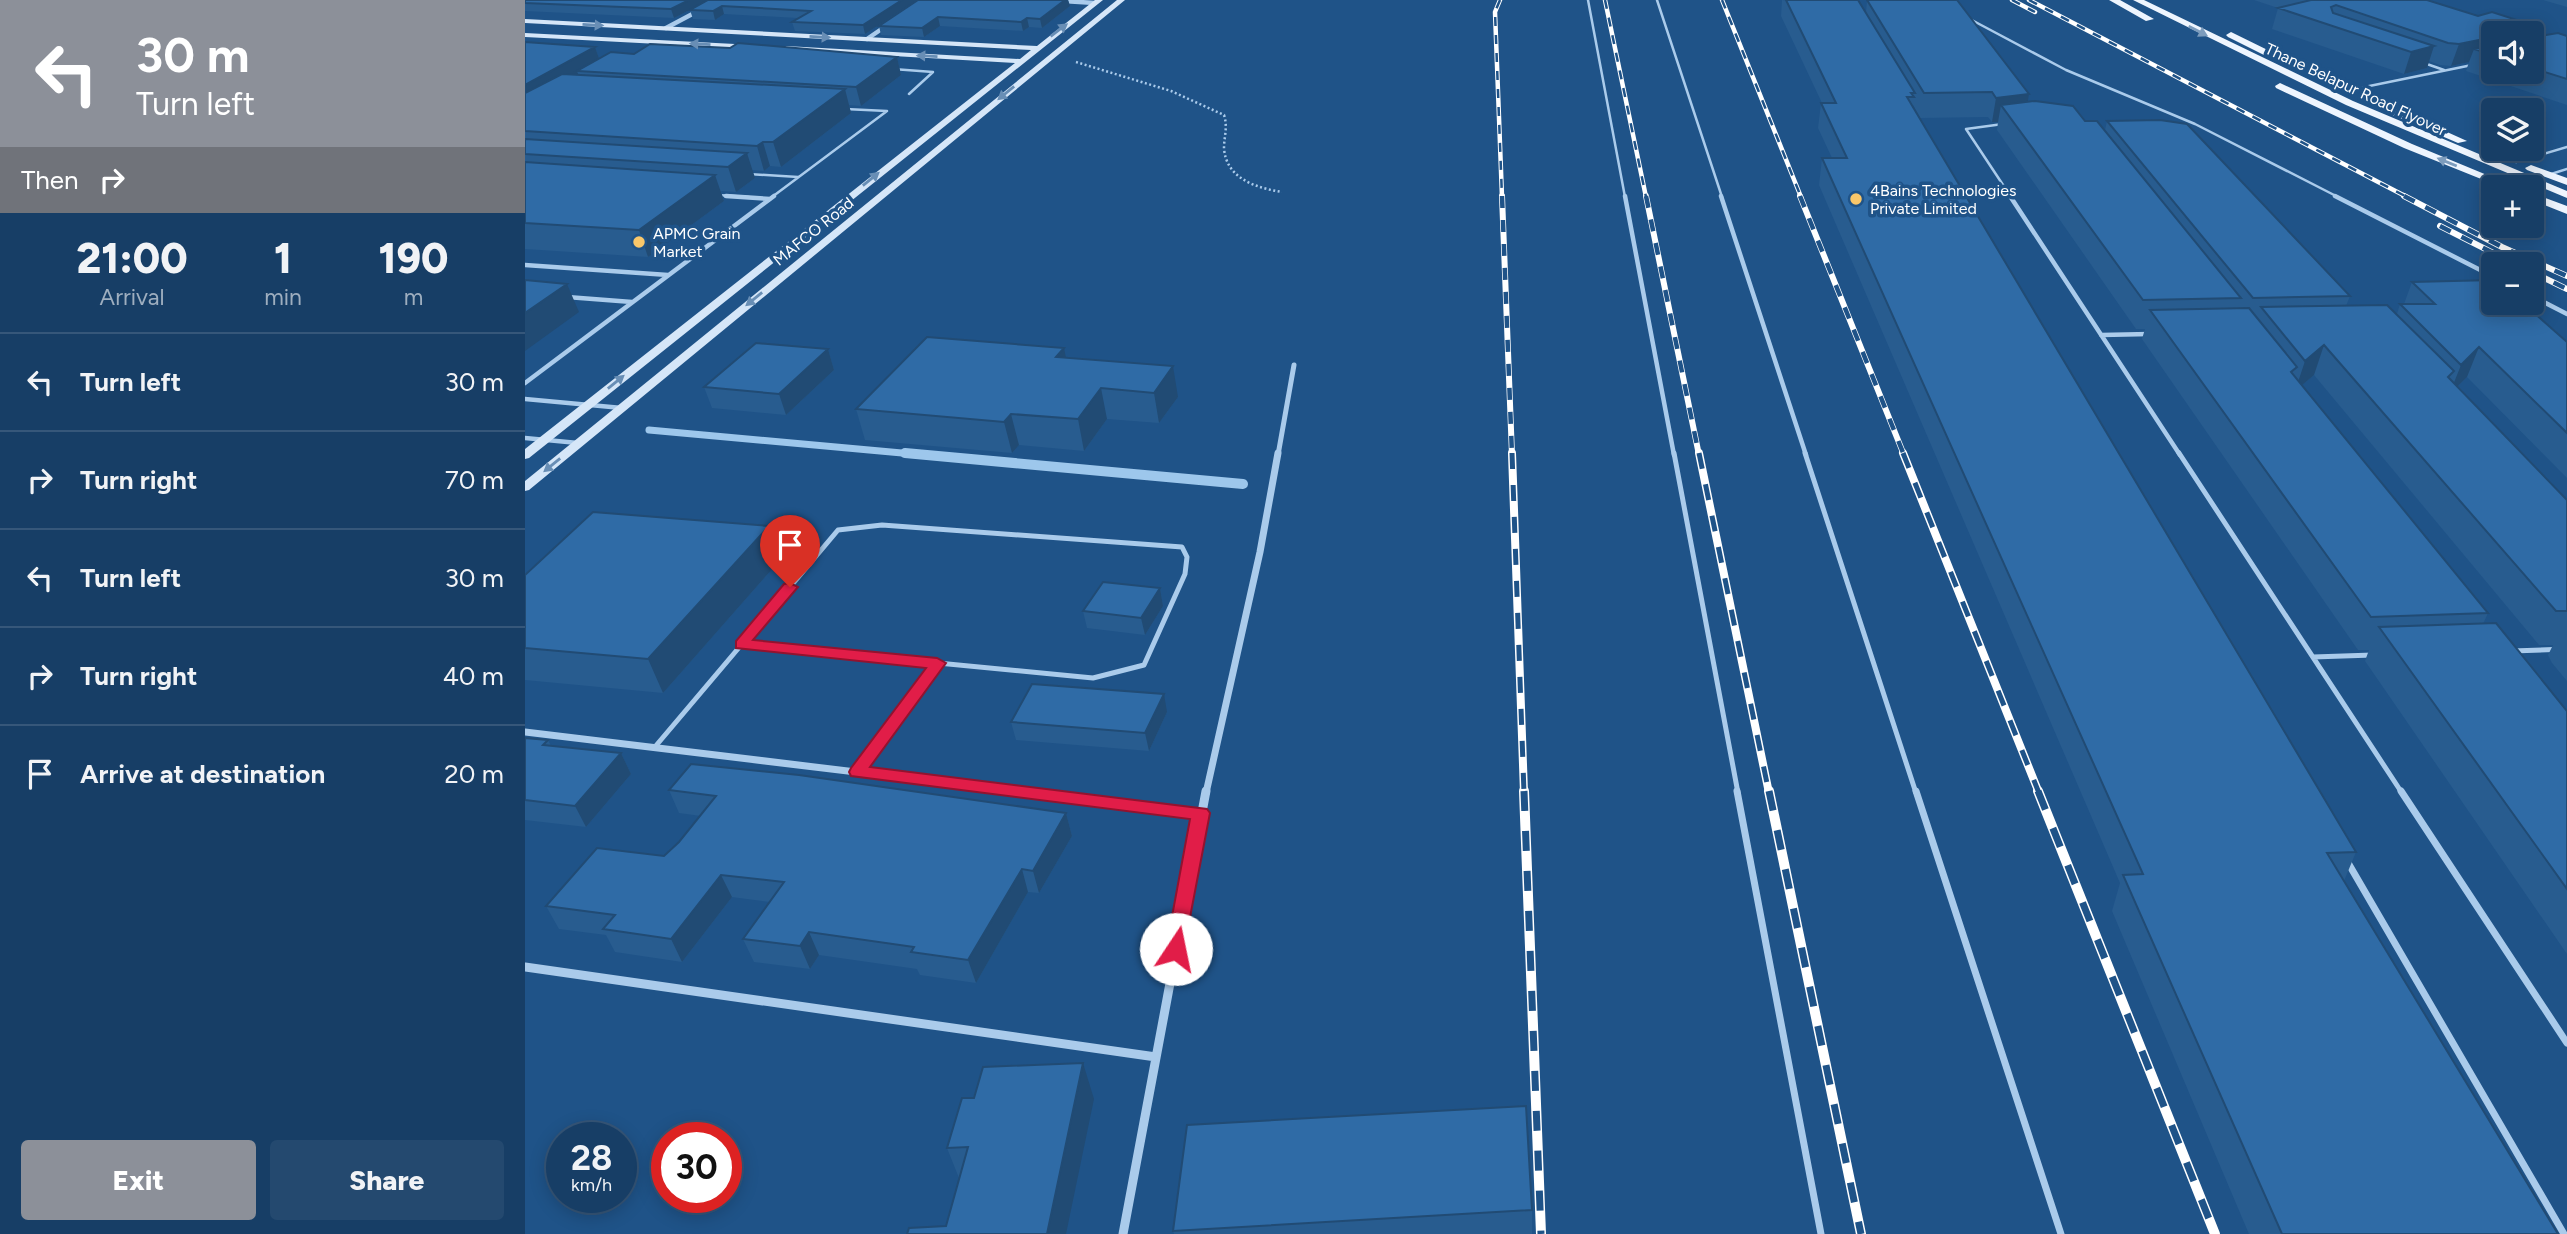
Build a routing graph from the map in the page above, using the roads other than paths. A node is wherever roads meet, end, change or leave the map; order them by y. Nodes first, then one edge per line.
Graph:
1 (1047, 0) edge
2 (1121, 0) edge
3 (1588, 0) edge
4 (1657, 0) edge
5 (2113, 0) edge
6 (2137, 0) edge
7 (2162, 0) edge
8 (1097, 1) edge
9 (706, 6) edge
10 (1962, 14) edge
11 (525, 21) edge
12 (890, 23) edge
13 (666, 28) junction
14 (525, 35) edge
15 (867, 39) junction
16 (757, 47) edge
17 (785, 48) edge
18 (1035, 48) junction
19 (2204, 48) dead end
20 (1056, 51) junction
21 (1020, 60) junction
22 (1043, 62) junction
23 (2420, 62) edge
24 (2481, 63) edge
25 (892, 69) edge
26 (2446, 71) junction
27 (2272, 82) dead end
28 (2345, 91) junction
29 (909, 93) dead end
30 (832, 108) edge
31 (2009, 124) edge
32 (2567, 147) edge
33 (2516, 162) junction
34 (2567, 169) edge
35 (744, 174) edge
36 (2481, 175) edge
37 (2548, 175) junction
38 (799, 177) junction
39 (2567, 182) edge
40 (716, 195) edge
41 (2567, 195) edge
42 (770, 199) junction
43 (2544, 201) edge
44 (2567, 210) edge
45 (525, 265) edge
46 (2481, 270) edge
47 (668, 275) junction
48 (565, 297) edge
49 (632, 302) junction
50 (2544, 302) edge
51 (2567, 314) edge
52 (2152, 334) dead end
53 (2101, 335) junction
54 (1294, 365) dead end
55 (525, 383) edge
56 (525, 399) edge
57 (588, 405) junction
58 (622, 408) junction
59 (525, 438) edge
60 (544, 440) junction
61 (579, 443) junction
62 (525, 455) edge
63 (525, 487) edge
64 (741, 644) junction
65 (2567, 649) edge
66 (2505, 651) edge
67 (2382, 655) edge
68 (2313, 657) junction
69 (937, 663) junction
70 (525, 732) edge
71 (654, 748) junction
72 (857, 772) junction
73 (1201, 813) junction
74 (2346, 859) edge
75 (525, 967) edge
76 (2567, 1043) edge
77 (1156, 1057) junction
78 (1123, 1234) edge
79 (1821, 1234) edge
80 (2061, 1234) edge
81 (2564, 1234) edge

1 - 8 street
2 - 20 main road, MAFCO Road
3 - 79 lane
4 - 80 lane
5 - 19 main road
6 -> 41 main road, Thane Belapur Road Flyover
7 - 28 main road
18 -> 8 main road, MAFCO Road
9 - 13 street
10 - 46 lane
11 -> 13 main road
12 - 15 street
13 -> 15 main road
16 -> 14 main road
15 - 18 main road
21 -> 17 main road
18 - 20 main road
18 - 21 main road, MAFCO Road
20 - 22 main road, MAFCO Road
21 - 22 main road
57 -> 21 main road, MAFCO Road
22 -> 58 main road, MAFCO Road
23 - 26 lane
24 - 26 lane
25 - 29 lane
26 - 28 lane
36 -> 27 main road
28 - 33 main road
30 - 38 lane
31 - 53 lane
32 - 33 lane
33 - 37 main road
34 - 37 lane
35 - 38 lane
37 - 39 main road
38 - 42 lane
40 - 42 lane
42 - 47 lane
43 - 44 main road
45 - 47 lane
47 - 49 lane
48 - 49 lane
49 - 55 lane
50 - 51 lane
52 - 53 lane
53 - 68 lane
54 - 73 street
56 - 57 lane
57 - 58 lane
57 - 60 main road, MAFCO Road
58 - 61 main road, MAFCO Road
59 - 60 lane
60 - 61 lane
60 - 62 main road, MAFCO Road
61 -> 63 main road, MAFCO Road
64 - 69 lane
64 - 69 lane
64 - 71 lane
65 - 66 lane
67 - 68 lane
68 - 76 lane
69 - 72 lane
70 - 71 street
71 - 72 street
72 - 73 street
73 - 77 street
74 - 81 lane
75 - 77 street
77 - 78 street

